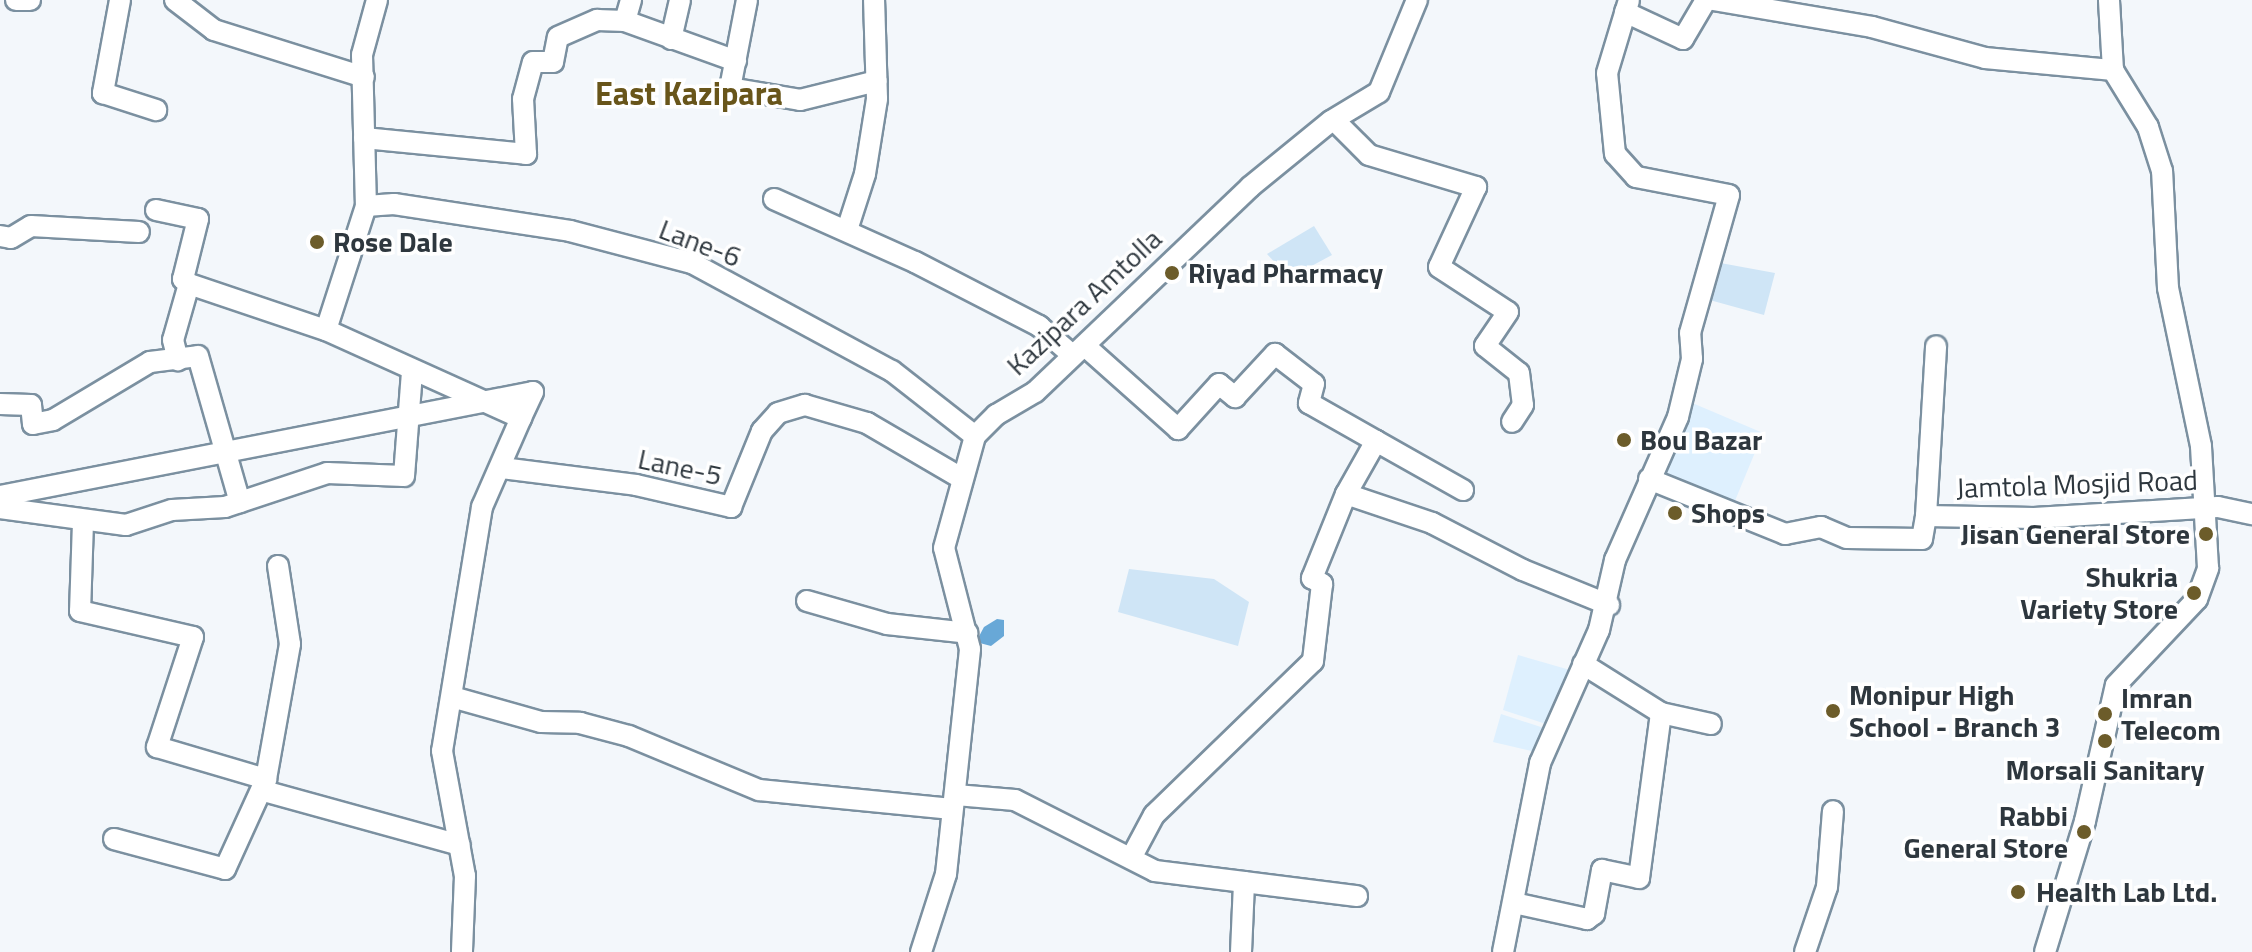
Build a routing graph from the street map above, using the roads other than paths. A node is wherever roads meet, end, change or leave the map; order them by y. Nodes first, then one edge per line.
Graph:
1 (16, 0) edge
2 (28, 0) edge
3 (120, 0) edge
4 (175, 0) edge
5 (377, 0) edge
6 (631, 0) edge
7 (680, 0) edge
8 (747, 0) edge
9 (874, 0) edge
10 (1417, 0) edge
11 (1706, 0) edge
12 (1713, 0) edge
13 (2109, 0) edge
14 (1627, 6) edge
15 (625, 21) junction
16 (671, 39) junction
17 (736, 61) junction
18 (2113, 70) junction
19 (364, 77) junction
20 (877, 81) junction
21 (156, 110) dead end
22 (1334, 120) junction
23 (364, 138) junction
24 (774, 199) dead end
25 (366, 206) junction
26 (156, 210) dead end
27 (847, 230) junction
28 (139, 232) dead end
29 (0, 236) edge
30 (189, 284) junction
31 (326, 330) junction
32 (1936, 346) dead end
33 (1078, 350) junction
34 (178, 360) junction
35 (412, 371) junction
36 (0, 404) edge
37 (521, 418) junction
38 (1512, 422) dead end
39 (975, 436) junction
40 (1376, 441) junction
41 (502, 468) junction
42 (961, 478) junction
43 (1649, 479) junction
44 (1463, 490) dead end
45 (1346, 494) junction
46 (0, 496) edge
47 (240, 502) junction
48 (0, 508) edge
49 (2207, 508) junction
50 (2252, 514) edge
51 (1926, 516) junction
52 (83, 522) junction
53 (278, 566) dead end
54 (807, 601) dead end
55 (1609, 605) junction
56 (968, 633) junction
57 (1583, 664) junction
58 (452, 697) junction
59 (1661, 713) junction
60 (1711, 724) dead end
61 (265, 785) junction
62 (954, 802) junction
63 (1833, 811) dead end
64 (114, 839) dead end
65 (460, 845) junction
66 (1131, 858) junction
67 (1244, 882) junction
68 (1357, 896) dead end
69 (1514, 903) junction
70 (462, 952) edge
71 (921, 952) edge
72 (1241, 952) edge
73 (1503, 952) edge
74 (1805, 952) edge
75 (2045, 952) edge

1 - 2 street
3 - 21 street
4 - 19 street
5 - 19 street
6 - 15 street
7 - 16 street
8 - 17 street
9 - 20 street
10 - 22 street, Kazipara Amtolla
11 - 14 street
12 - 18 street
13 - 18 street
14 - 43 street
15 - 16 street
15 - 23 street
16 - 17 street
17 - 20 street
18 - 49 street
19 - 23 street
20 - 27 street
22 - 33 street, Kazipara Amtolla
22 - 38 street
23 - 25 street
24 - 27 street
25 - 31 street
25 - 39 street, Lane-6
26 - 30 street
27 - 33 street
28 - 29 street
30 - 31 street
30 - 34 street
31 - 35 street
32 - 51 street
33 - 39 street, Kazipara Amtolla
33 - 40 street
34 - 36 street
34 - 47 street
35 - 37 street
35 - 47 street
37 - 41 street
37 - 46 street
39 - 42 street
40 - 44 street
40 - 45 street
41 - 42 street, Lane-5
41 - 58 street
42 - 56 street
43 - 51 street, Jamtola Mosjid Road
43 - 55 street
45 - 55 street
45 - 66 street
47 - 52 street
48 - 52 street
49 - 50 street, Jamtola Mosjid Road
49 - 51 street, Jamtola Mosjid Road
49 - 75 street
52 - 61 street
53 - 61 street
54 - 56 street
55 - 57 street
56 - 62 street
57 - 59 street
57 - 69 street
58 - 62 street
58 - 65 street
59 - 60 street
59 - 69 street
61 - 64 street
61 - 65 street
62 - 66 street
62 - 71 street
63 - 74 street
65 - 70 street
66 - 67 street
67 - 68 street
67 - 72 street
69 - 73 street

